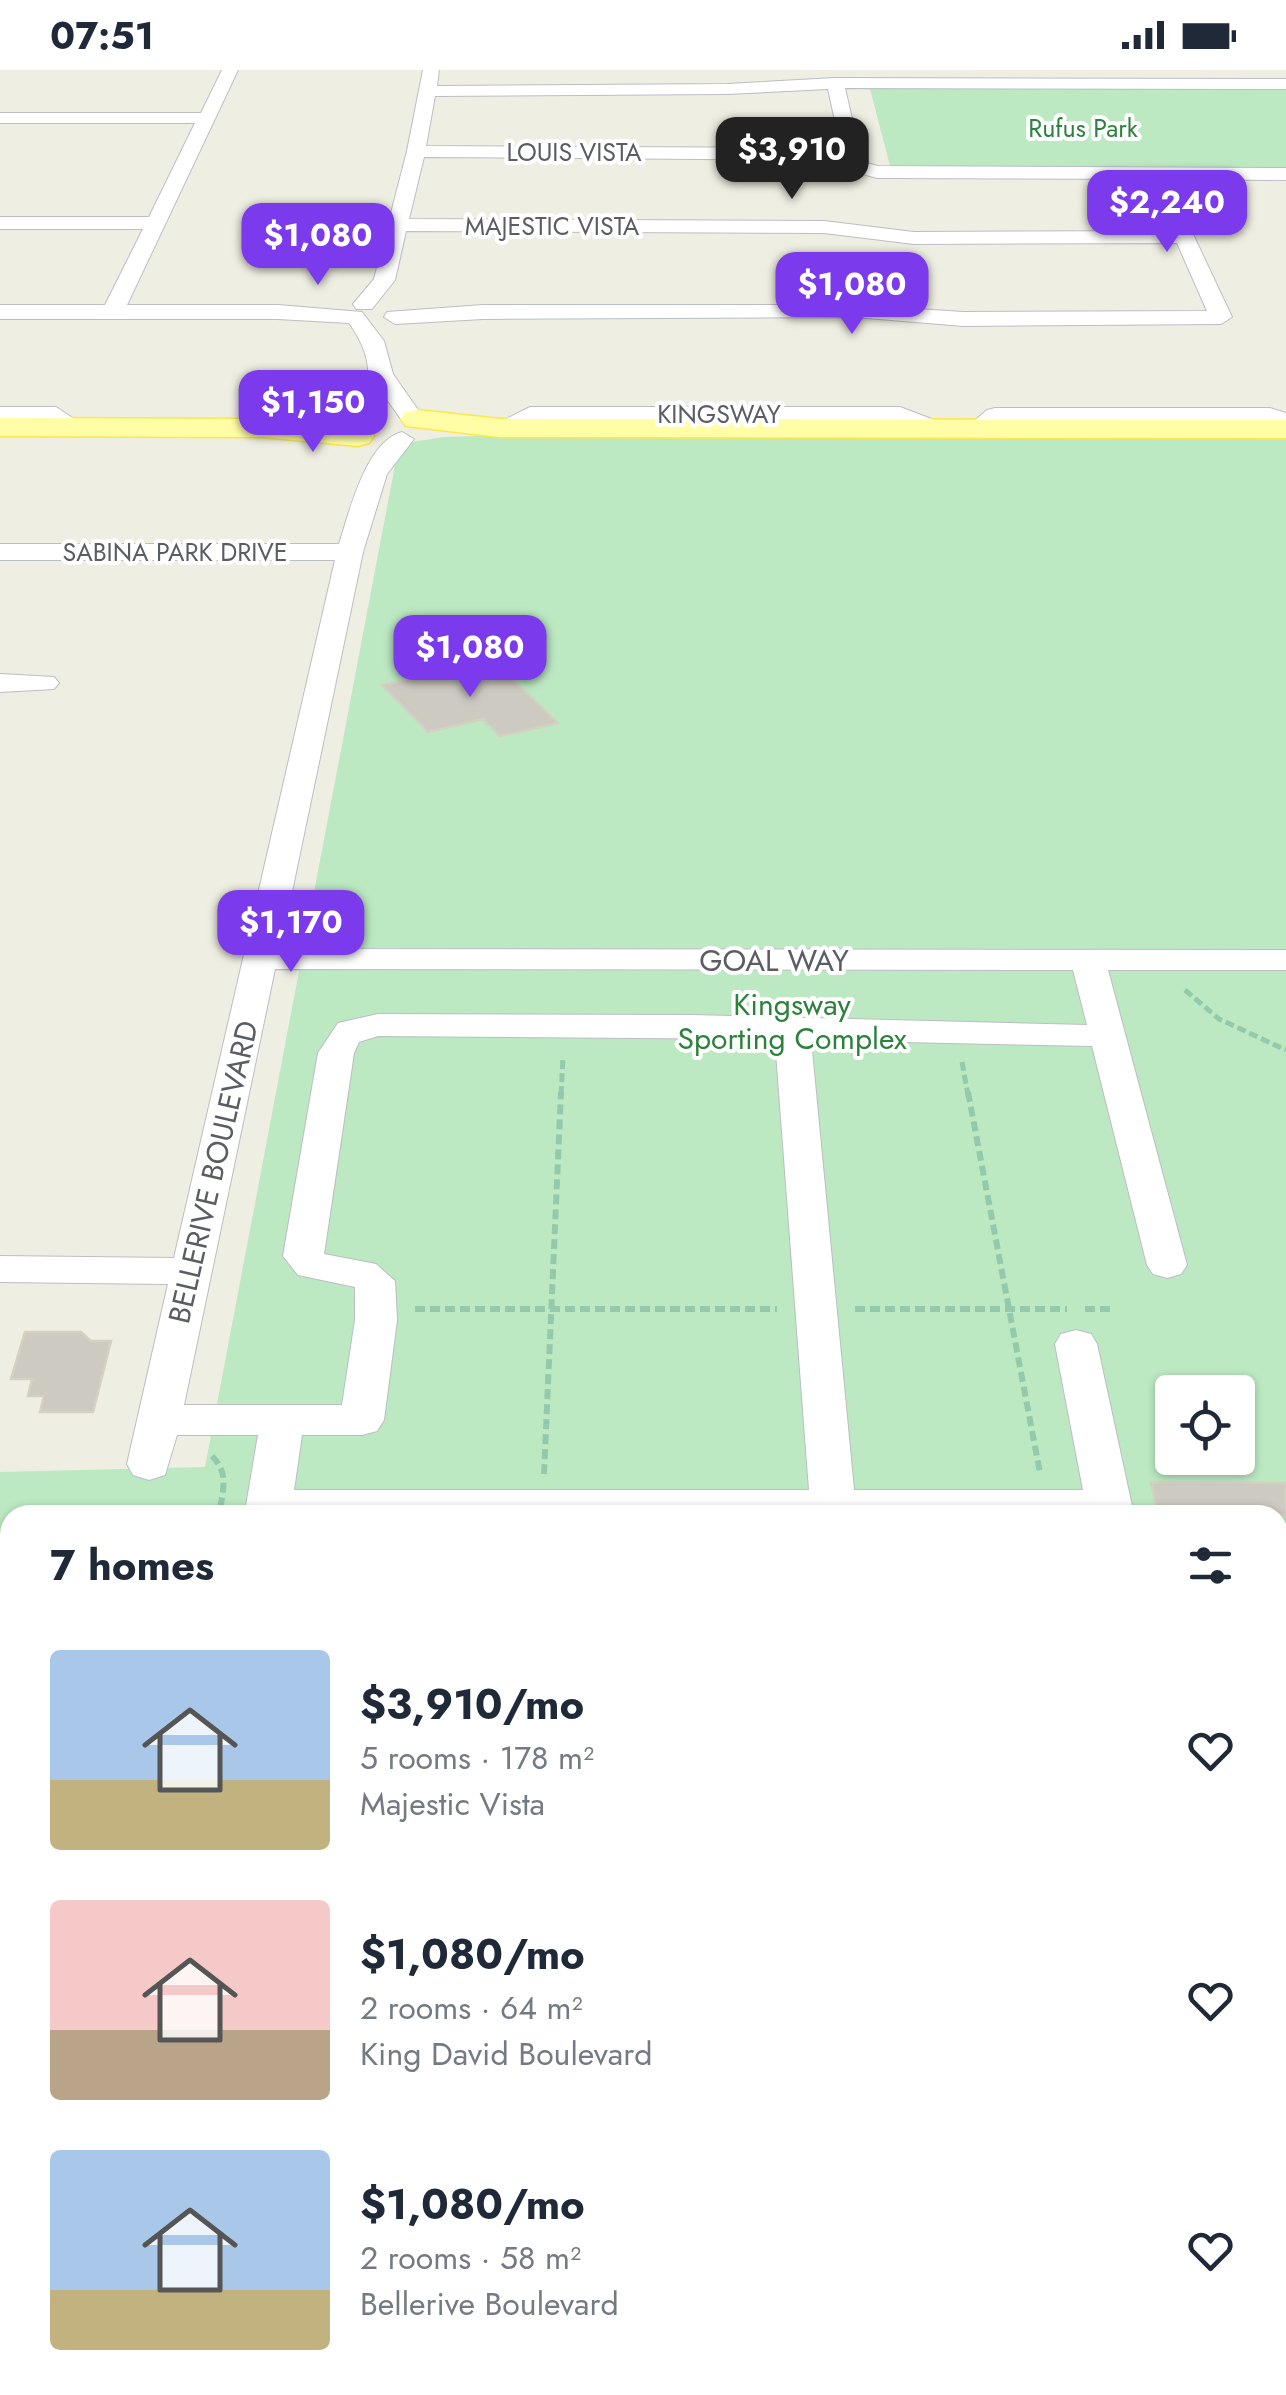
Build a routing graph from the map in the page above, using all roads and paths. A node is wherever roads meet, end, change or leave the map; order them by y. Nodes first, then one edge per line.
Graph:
1 (230, 70) edge
2 (431, 70) edge
3 (659, 70) edge
4 (884, 76) edge
5 (1092, 77) edge
6 (835, 83) junction
7 (1286, 84) edge
8 (659, 90) junction
9 (426, 91) junction
10 (0, 118) edge
11 (207, 118) junction
12 (416, 151) junction
13 (851, 154) junction
14 (1155, 174) junction
15 (1286, 174) edge
16 (0, 223) edge
17 (155, 223) junction
18 (396, 226) junction
19 (1187, 237) junction
20 (384, 280) junction
21 (359, 311) junction
22 (0, 312) edge
23 (113, 312) junction
24 (395, 312) junction
25 (373, 340) junction
26 (382, 374) junction
27 (0, 414) edge
28 (1286, 421) edge
29 (0, 427) edge
30 (74, 427) junction
31 (410, 428) junction
32 (977, 429) junction
33 (1286, 429) edge
34 (365, 437) junction
35 (0, 552) edge
36 (350, 552) junction
37 (0, 683) edge
38 (44, 683) dead end
39 (261, 960) junction
40 (1088, 960) junction
41 (1286, 960) edge
42 (1179, 983) dead end
43 (792, 1029) junction
44 (1108, 1036) junction
45 (1286, 1050) edge
46 (960, 1054) dead end
47 (563, 1055) dead end
48 (1167, 1265) dead end
49 (0, 1269) edge
50 (189, 1271) junction
51 (408, 1309) dead end
52 (552, 1309) junction
53 (816, 1309) junction
54 (1009, 1309) junction
55 (1112, 1309) dead end
56 (1076, 1344) dead end
57 (158, 1420) junction
58 (217, 1420) junction
59 (282, 1420) junction
60 (149, 1464) dead end
61 (221, 1505) edge
62 (269, 1505) edge
63 (543, 1505) edge
64 (834, 1505) edge
65 (1033, 1505) edge
66 (1109, 1505) edge

1 - 11 street
2 - 9 street
3 - 8 street
4 - 5 street
4 - 6 street
5 - 7 street
6 - 8 street
6 - 13 street
8 - 9 street
9 - 12 street
10 - 11 street
11 - 17 street
12 - 13 street, LOUIS VISTA
12 - 18 street
13 - 14 street
14 - 15 street
14 - 19 street
16 - 17 street
17 - 23 street
18 - 19 street, MAJESTIC VISTA
18 - 20 street
19 - 24 street
20 - 21 street
20 - 24 street
21 - 23 street
21 - 24 street
21 - 25 street
22 - 23 street
24 - 25 street
25 - 26 street
26 - 31 street
26 - 34 street, BELLERIVE BOULEVARD
27 - 30 street, KINGSWAY
28 - 32 street, KINGSWAY
29 - 30 main road, KINGSWAY
30 - 34 main road, KINGSWAY
31 - 32 main road, KINGSWAY
31 - 34 main road, KINGSWAY
32 - 33 main road, KINGSWAY
34 - 36 street, BELLERIVE BOULEVARD
35 - 36 street, SABINA PARK DRIVE
36 - 39 street, BELLERIVE BOULEVARD
37 - 38 street
39 - 40 street, GOAL WAY
39 - 50 street, BELLERIVE BOULEVARD
40 - 41 street, GOAL WAY
40 - 44 street
42 - 45 path
43 - 44 street
43 - 53 street
43 - 59 street
44 - 48 street
46 - 54 path
47 - 52 path
49 - 50 street
50 - 57 street, BELLERIVE BOULEVARD
51 - 52 path
52 - 53 path
52 - 63 path
53 - 54 path
53 - 64 street
54 - 55 path
54 - 65 path
56 - 66 street
57 - 58 street
57 - 60 street, BELLERIVE BOULEVARD
58 - 59 street
58 - 61 path
59 - 62 street

